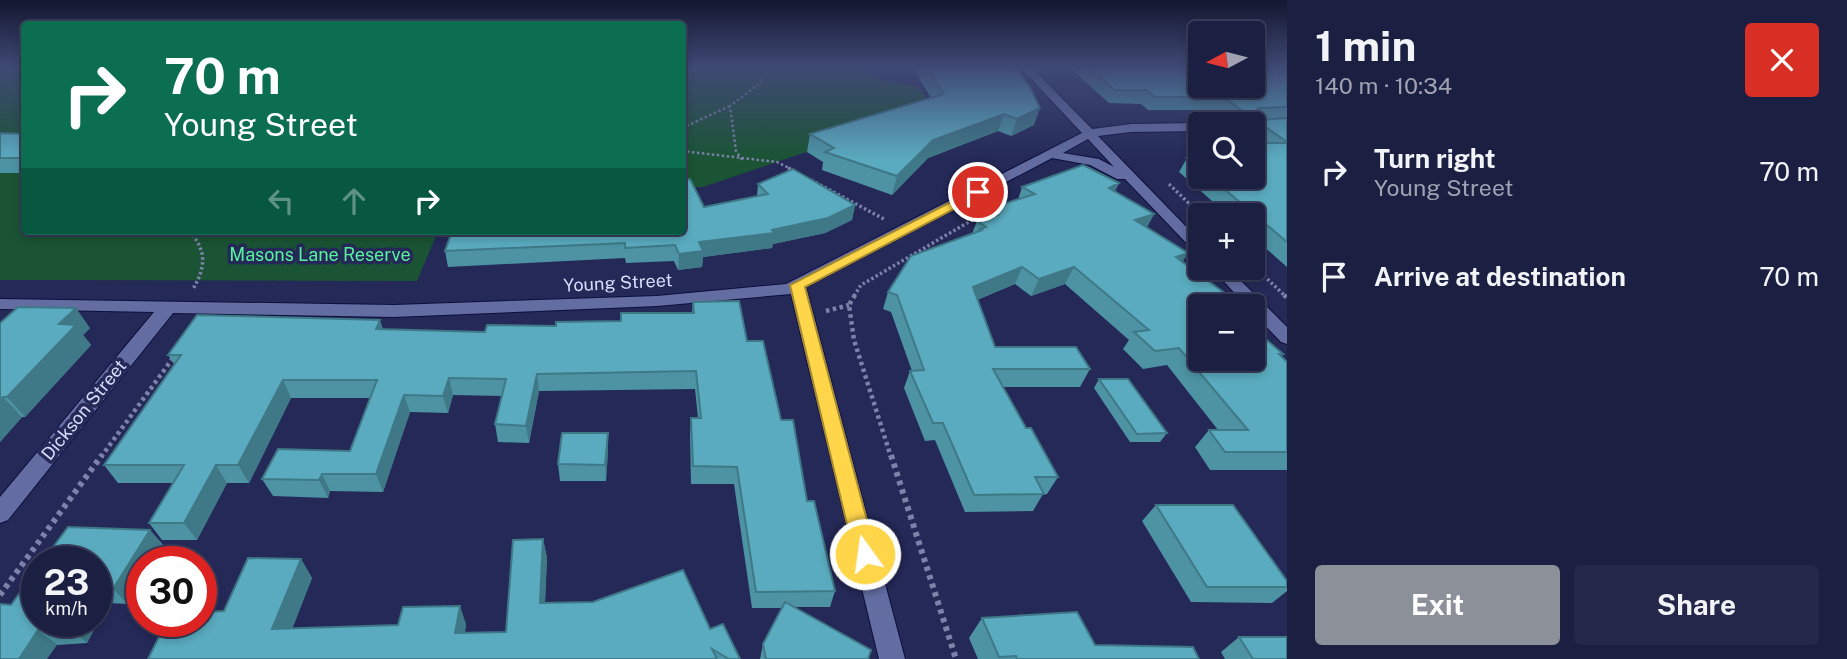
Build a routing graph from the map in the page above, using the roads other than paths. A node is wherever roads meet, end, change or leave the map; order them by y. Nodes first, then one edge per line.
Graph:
1 (1056, 99) edge
2 (1188, 127) edge
3 (1091, 134) junction
4 (1048, 154) junction
5 (1135, 182) junction
6 (1188, 237) edge
7 (1231, 280) edge
8 (797, 285) junction
9 (0, 304) edge
10 (174, 307) junction
11 (1287, 338) edge
12 (0, 513) edge
13 (892, 659) edge

1 - 3 street
2 - 3 street, Young Street
3 - 4 street, Young Street
3 - 5 street
4 - 5 street
4 - 8 street, Young Street
5 - 6 street
7 - 11 street
8 - 10 street, Young Street
8 - 13 street
9 - 10 street, Young Street
10 - 12 street, Dickson Street

